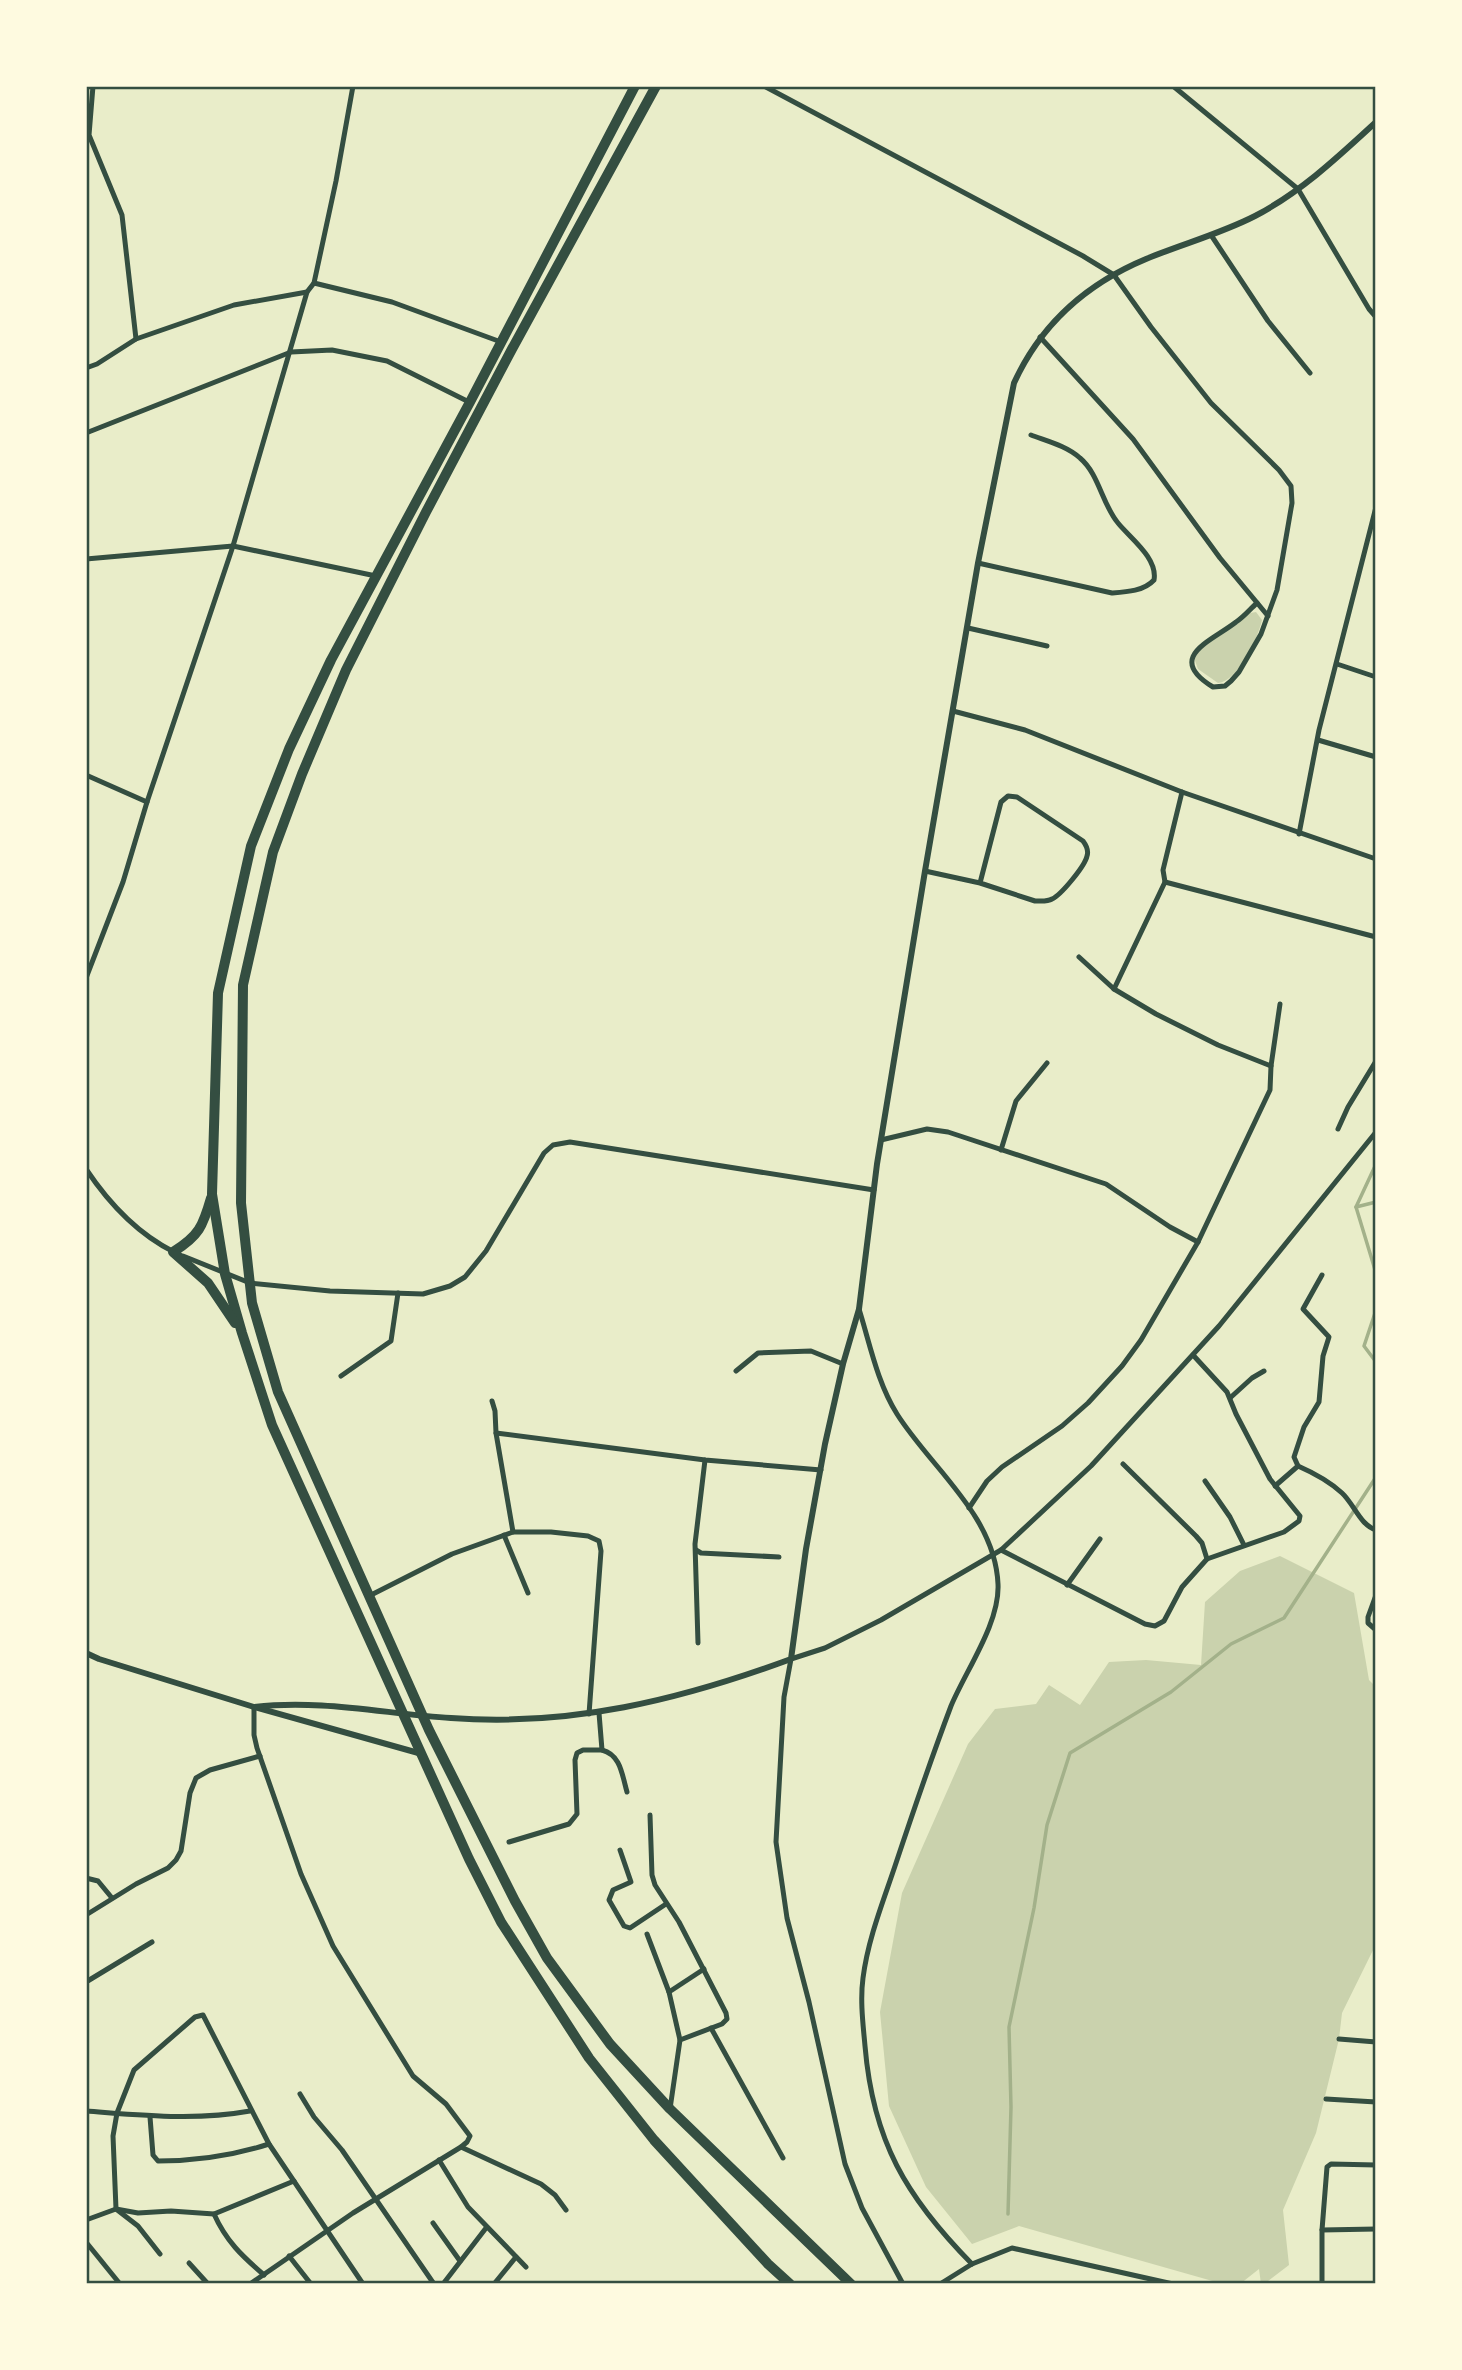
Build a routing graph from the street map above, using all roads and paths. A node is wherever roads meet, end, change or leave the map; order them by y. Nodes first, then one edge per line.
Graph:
1 (93, 86) edge
2 (353, 86) edge
3 (635, 86) edge
4 (656, 86) edge
5 (764, 86) edge
6 (1173, 86) edge
7 (1376, 122) edge
8 (88, 135) edge
9 (1298, 189) junction
10 (1211, 235) junction
11 (1114, 275) junction
12 (314, 283) junction
13 (307, 292) junction
14 (1376, 317) edge
15 (1040, 336) junction
16 (136, 339) junction
17 (501, 342) junction
18 (291, 352) junction
19 (86, 368) edge
20 (1310, 373) dead end
21 (470, 402) junction
22 (86, 433) edge
23 (1031, 435) dead end
24 (1376, 507) edge
25 (233, 546) junction
26 (86, 559) edge
27 (978, 563) junction
28 (376, 576) junction
29 (1257, 603) junction
30 (1268, 617) junction
31 (968, 628) junction
32 (1047, 646) dead end
33 (1337, 664) junction
34 (1376, 677) edge
35 (953, 710) junction
36 (1318, 740) junction
37 (1376, 757) edge
38 (86, 775) edge
39 (1182, 792) junction
40 (148, 802) junction
41 (1299, 834) junction
42 (1376, 859) edge
43 (925, 871) junction
44 (1165, 882) junction
45 (980, 883) junction
46 (1376, 937) edge
47 (1079, 957) dead end
48 (86, 978) edge
49 (1114, 989) junction
50 (1280, 1004) dead end
51 (1376, 1061) edge
52 (1047, 1063) dead end
53 (1271, 1066) junction
54 (1338, 1129) dead end
55 (1376, 1132) edge
56 (881, 1140) junction
57 (1001, 1150) junction
58 (86, 1169) edge
59 (874, 1190) junction
60 (212, 1194) junction
61 (1198, 1242) junction
62 (173, 1252) junction
63 (225, 1274) junction
64 (1322, 1275) dead end
65 (250, 1283) junction
66 (398, 1293) junction
67 (859, 1309) junction
68 (242, 1333) junction
69 (1193, 1355) junction
70 (843, 1364) junction
71 (736, 1371) dead end
72 (1264, 1371) dead end
73 (341, 1377) dead end
74 (1230, 1398) junction
75 (492, 1401) dead end
76 (496, 1433) junction
77 (705, 1460) junction
78 (1123, 1464) dead end
79 (1298, 1466) junction
80 (821, 1470) junction
81 (1205, 1480) dead end
82 (1275, 1486) junction
83 (969, 1508) junction
84 (1376, 1530) edge
85 (513, 1532) junction
86 (504, 1535) junction
87 (1100, 1539) dead end
88 (1244, 1545) junction
89 (696, 1550) junction
90 (1001, 1550) junction
91 (993, 1556) junction
92 (779, 1557) dead end
93 (1207, 1559) junction
94 (1067, 1586) junction
95 (527, 1593) dead end
96 (1376, 1595) edge
97 (369, 1597) junction
98 (1376, 1630) edge
99 (698, 1643) dead end
100 (86, 1653) edge
101 (791, 1658) junction
102 (254, 1707) junction
103 (599, 1713) junction
104 (589, 1714) junction
105 (602, 1750) junction
106 (423, 1754) junction
107 (260, 1756) junction
108 (627, 1792) dead end
109 (650, 1815) dead end
110 (509, 1842) dead end
111 (620, 1850) dead end
112 (86, 1878) edge
113 (112, 1898) junction
114 (666, 1904) junction
115 (86, 1914) edge
116 (647, 1934) dead end
117 (152, 1942) dead end
118 (704, 1969) junction
119 (86, 1982) edge
120 (669, 1992) junction
121 (711, 2028) junction
122 (1339, 2039) dead end
123 (680, 2040) junction
124 (1376, 2040) edge
125 (300, 2094) dead end
126 (1326, 2099) dead end
127 (1376, 2102) edge
128 (670, 2109) junction
129 (86, 2111) edge
130 (250, 2111) junction
131 (117, 2113) junction
132 (150, 2117) junction
133 (269, 2144) junction
134 (461, 2147) junction
135 (783, 2158) dead end
136 (439, 2160) junction
137 (1376, 2165) edge
138 (294, 2181) junction
139 (376, 2198) junction
140 (116, 2209) junction
141 (566, 2210) dead end
142 (214, 2214) junction
143 (86, 2220) edge
144 (433, 2223) dead end
145 (486, 2228) junction
146 (1376, 2229) edge
147 (326, 2230) junction
148 (1322, 2230) junction
149 (86, 2242) edge
150 (160, 2254) dead end
151 (289, 2256) junction
152 (516, 2257) junction
153 (460, 2261) junction
154 (189, 2263) dead end
155 (972, 2264) junction
156 (526, 2267) dead end
157 (264, 2275) junction
158 (120, 2284) edge
159 (208, 2284) edge
160 (250, 2284) edge
161 (311, 2284) edge
162 (363, 2284) edge
163 (434, 2284) edge
164 (443, 2284) edge
165 (494, 2284) edge
166 (790, 2284) edge
167 (850, 2284) edge
168 (903, 2284) edge
169 (940, 2284) edge
170 (1173, 2284) edge
171 (1322, 2284) edge

1 - 8 street
2 - 12 street
3 - 17 highway
4 - 65 highway
5 - 11 street
6 - 9 street
7 - 9 street
8 - 16 street
9 - 10 street
9 - 14 street
10 - 11 street
10 - 20 street
11 - 15 street
11 - 30 street
12 - 13 street
12 - 17 street
13 - 16 street
13 - 18 street
15 - 27 street
15 - 29 street
16 - 19 street
17 - 21 highway
18 - 21 street
18 - 22 street
18 - 25 street
21 - 28 highway
23 - 27 street
24 - 33 street
25 - 26 street
25 - 28 street
25 - 40 street
27 - 31 street
28 - 60 highway
29 - 30 street
29 - 30 street
31 - 32 street
31 - 35 street
33 - 34 street
33 - 36 street
35 - 39 street
35 - 43 street
36 - 37 street
36 - 41 street
38 - 40 street
39 - 41 street
39 - 44 street
40 - 48 street
41 - 42 street
43 - 45 street
43 - 56 street
44 - 46 street
44 - 49 street
45 - 45 street
47 - 49 street
49 - 53 street
50 - 53 street
51 - 54 street
52 - 57 street
53 - 61 street
55 - 69 street
56 - 57 street
56 - 59 street
57 - 61 street
58 - 62 street
59 - 66 street
59 - 67 street
60 - 62 highway
60 - 63 highway
61 - 83 street
62 - 63 street
62 - 68 highway
63 - 65 street
63 - 68 highway
64 - 79 street
65 - 66 street
65 - 97 highway
66 - 73 street
67 - 70 street
67 - 83 street
68 - 106 highway
69 - 74 street
69 - 90 street
70 - 71 street
70 - 80 street
72 - 74 street
74 - 82 street
75 - 76 street
76 - 77 street
76 - 85 street
77 - 80 street
77 - 89 street
78 - 93 street
79 - 82 street
79 - 84 street
80 - 101 street
81 - 88 street
82 - 88 street
83 - 91 street
85 - 86 street
85 - 104 street
86 - 95 street
86 - 97 street
87 - 94 street
88 - 93 street
89 - 92 street
89 - 99 street
90 - 91 street
90 - 94 street
91 - 101 street
91 - 155 street
93 - 94 street
96 - 98 street
97 - 128 highway
100 - 102 street
101 - 103 street
101 - 168 street
102 - 104 street
102 - 106 street
102 - 107 street
103 - 104 street
103 - 105 street
105 - 108 street
105 - 110 street
106 - 166 highway
107 - 113 street
107 - 134 street
109 - 114 street
111 - 114 street
112 - 113 street
113 - 115 street
114 - 118 street
116 - 120 street
117 - 119 street
118 - 120 street
118 - 121 street
120 - 123 street
121 - 123 street
121 - 135 street
122 - 124 street
123 - 128 street
125 - 139 street
126 - 127 street
128 - 167 highway
129 - 131 street
130 - 131 street
130 - 132 street
130 - 133 street
131 - 132 street
131 - 140 street
132 - 133 street
133 - 138 street
134 - 136 street
134 - 141 street
136 - 139 street
136 - 145 street
137 - 148 street
138 - 142 street
138 - 147 street
139 - 147 street
139 - 163 street
140 - 142 street
140 - 143 street
140 - 150 street
142 - 157 street
144 - 153 street
145 - 152 street
145 - 153 street
146 - 148 street
147 - 151 street
147 - 162 street
148 - 171 street
149 - 158 street
151 - 157 street
151 - 161 street
152 - 156 street
152 - 165 street
153 - 164 street
154 - 159 street
155 - 169 street
155 - 170 street
157 - 160 street

